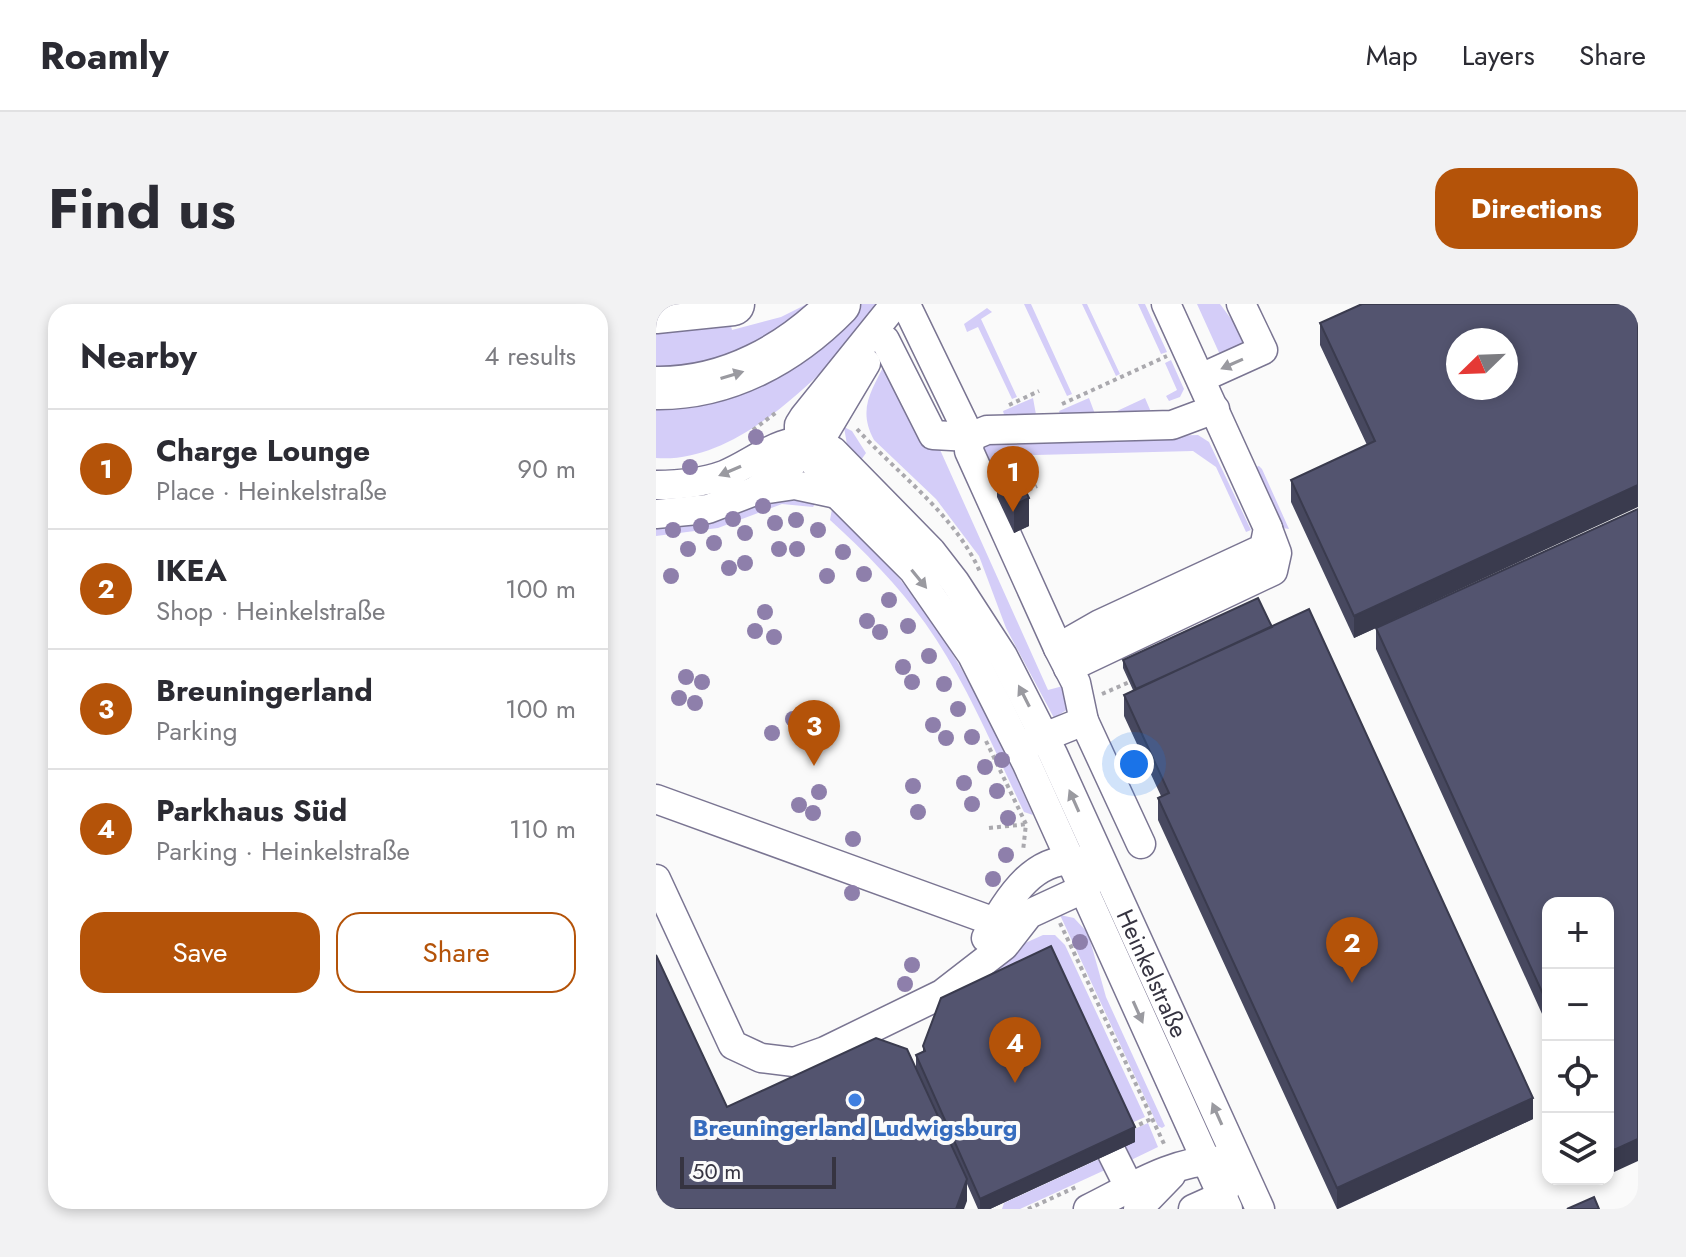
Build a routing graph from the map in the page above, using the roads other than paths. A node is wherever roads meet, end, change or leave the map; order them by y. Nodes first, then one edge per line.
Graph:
1 (733, 304) edge
2 (839, 304) edge
3 (1166, 304) edge
4 (1241, 304) edge
5 (656, 312) edge
6 (900, 319) edge
7 (1201, 378) junction
8 (656, 388) edge
9 (1215, 409) junction
10 (957, 437) junction
11 (809, 445) junction
12 (656, 485) edge
13 (755, 491) junction
14 (837, 494) junction
15 (656, 514) edge
16 (1063, 658) junction
17 (1084, 721) junction
18 (1032, 742) junction
19 (656, 799) edge
20 (1141, 844) dead end
21 (1069, 858) junction
22 (1103, 866) junction
23 (656, 879) edge
24 (1083, 889) junction
25 (995, 922) junction
26 (964, 978) junction
27 (1112, 1153) dead end
28 (1205, 1160) junction
29 (1239, 1162) junction
30 (1225, 1202) edge
31 (1141, 1204) edge
32 (1088, 1209) edge
33 (1193, 1209) edge
34 (1260, 1209) edge

1 - 5 highway
8 -> 2 highway
3 - 7 street
4 -> 7 street
6 - 10 street
6 - 10 street
6 - 11 street
7 - 9 street
9 - 10 street
9 - 16 street
10 - 16 street
11 -> 12 street
11 - 13 street
11 - 14 street, Heinkelstraße
18 -> 11 street, Heinkelstraße
13 - 14 street
13 - 15 street
14 -> 18 street, Heinkelstraße
16 - 17 street
17 - 18 street
17 - 20 street
18 - 21 street, Heinkelstraße
22 -> 18 street, Heinkelstraße
19 - 25 street
21 - 22 street
21 - 24 street, Heinkelstraße
21 - 25 street
22 - 24 street
29 -> 22 street, Heinkelstraße
23 - 26 street
24 - 26 street
24 -> 28 street, Heinkelstraße
25 - 26 street
27 - 31 street
28 - 29 street
28 - 30 street, Heinkelstraße
28 - 31 street
29 - 30 street
29 - 34 street, Heinkelstraße
30 - 33 street
31 - 32 street

